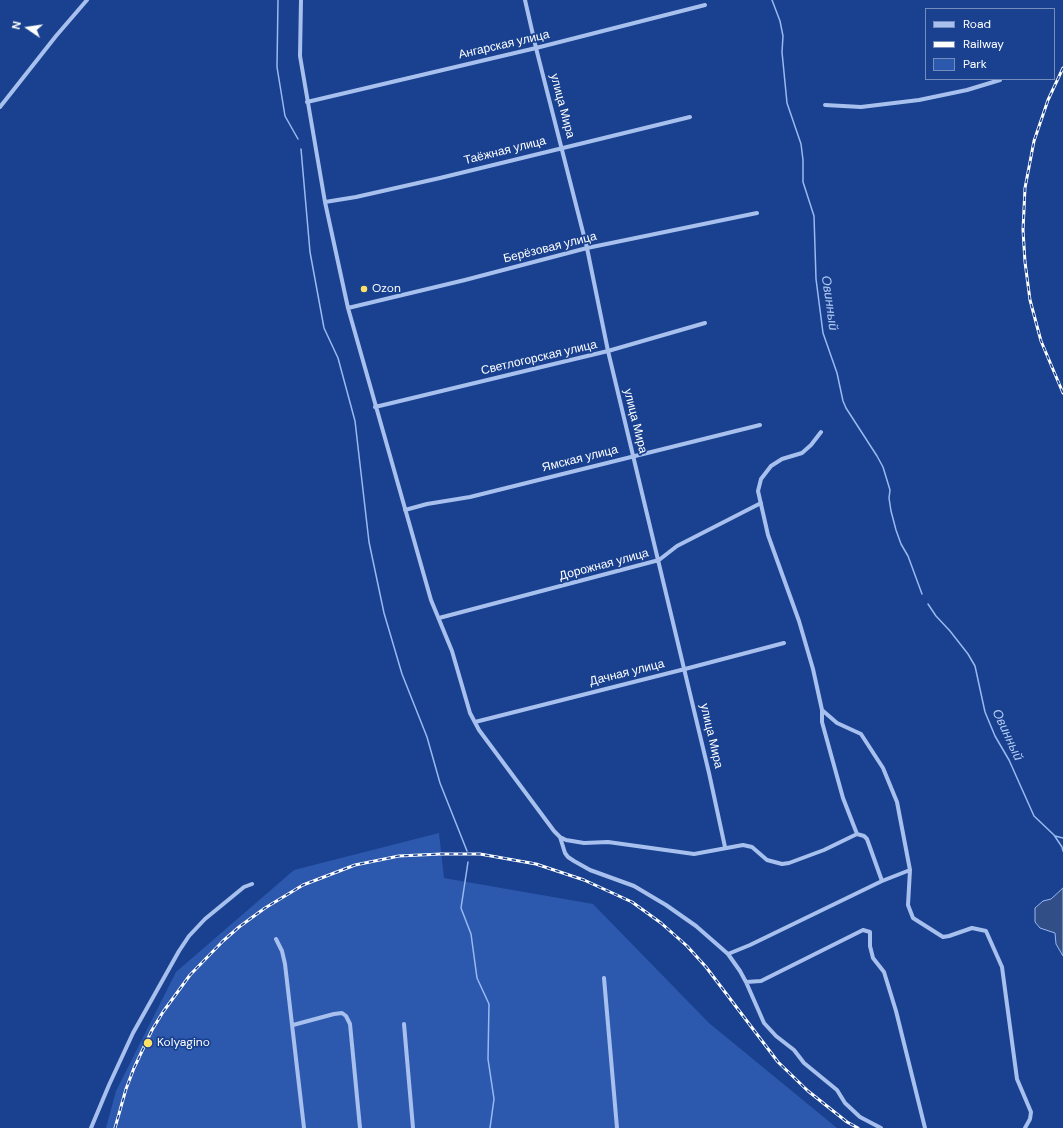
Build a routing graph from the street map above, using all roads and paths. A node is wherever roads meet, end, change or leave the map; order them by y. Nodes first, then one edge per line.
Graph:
1 (87, 0) edge
2 (301, 0) edge
3 (525, 0) edge
4 (705, 5) dead end
5 (536, 48) junction
6 (1000, 80) edge
7 (307, 102) junction
8 (825, 105) dead end
9 (0, 107) edge
10 (690, 117) dead end
11 (562, 148) junction
12 (324, 202) junction
13 (757, 213) dead end
14 (588, 248) junction
15 (348, 308) junction
16 (705, 323) dead end
17 (608, 352) junction
18 (375, 407) junction
19 (760, 425) dead end
20 (821, 432) dead end
21 (633, 456) junction
22 (761, 503) junction
23 (405, 510) junction
24 (659, 560) junction
25 (439, 618) junction
26 (784, 643) dead end
27 (685, 669) junction
28 (822, 710) junction
29 (475, 722) junction
30 (857, 834) junction
31 (560, 837) junction
32 (725, 847) junction
33 (910, 870) junction
34 (882, 881) junction
35 (252, 884) dead end
36 (276, 939) dead end
37 (728, 954) junction
38 (604, 978) dead end
39 (746, 982) junction
40 (293, 1024) junction
41 (404, 1024) dead end
42 (91, 1128) edge
43 (304, 1128) edge
44 (360, 1128) edge
45 (413, 1128) edge
46 (617, 1128) edge
47 (881, 1128) edge
48 (924, 1128) edge
49 (1025, 1128) edge

1 - 9 street
2 - 7 street
3 - 5 street, улица Мира
4 - 5 street, Ангарская улица
5 - 7 street, Ангарская улица
5 - 11 street, улица Мира
6 - 8 street
7 - 12 street
10 - 11 street, Таёжная улица
11 - 12 street, Таёжная улица
11 - 14 street, улица Мира
12 - 15 street
13 - 14 street, Берёзовая улица
14 - 15 street, Берёзовая улица
14 - 17 street, улица Мира
15 - 18 street
16 - 17 street, Светлогорская улица
17 - 18 street, Светлогорская улица
17 - 21 street, улица Мира
18 - 23 street
19 - 21 street, Ямская улица
20 - 22 street
21 - 23 street, Ямская улица
21 - 24 street, улица Мира
22 - 24 street, Дорожная улица
22 - 28 street
23 - 25 street
24 - 25 street, Дорожная улица
24 - 27 street, улица Мира
25 - 29 street
26 - 27 street, Дачная улица
27 - 29 street, Дачная улица
27 - 32 street, улица Мира
28 - 30 street
28 - 33 street
29 - 31 street
30 - 32 street
30 - 34 street
31 - 32 street
31 - 37 street
33 - 34 street
33 - 49 street
34 - 37 street
35 - 42 street
36 - 40 street
37 - 39 street
38 - 46 street
39 - 47 street
39 - 48 street
40 - 43 street
40 - 44 street
41 - 45 street

